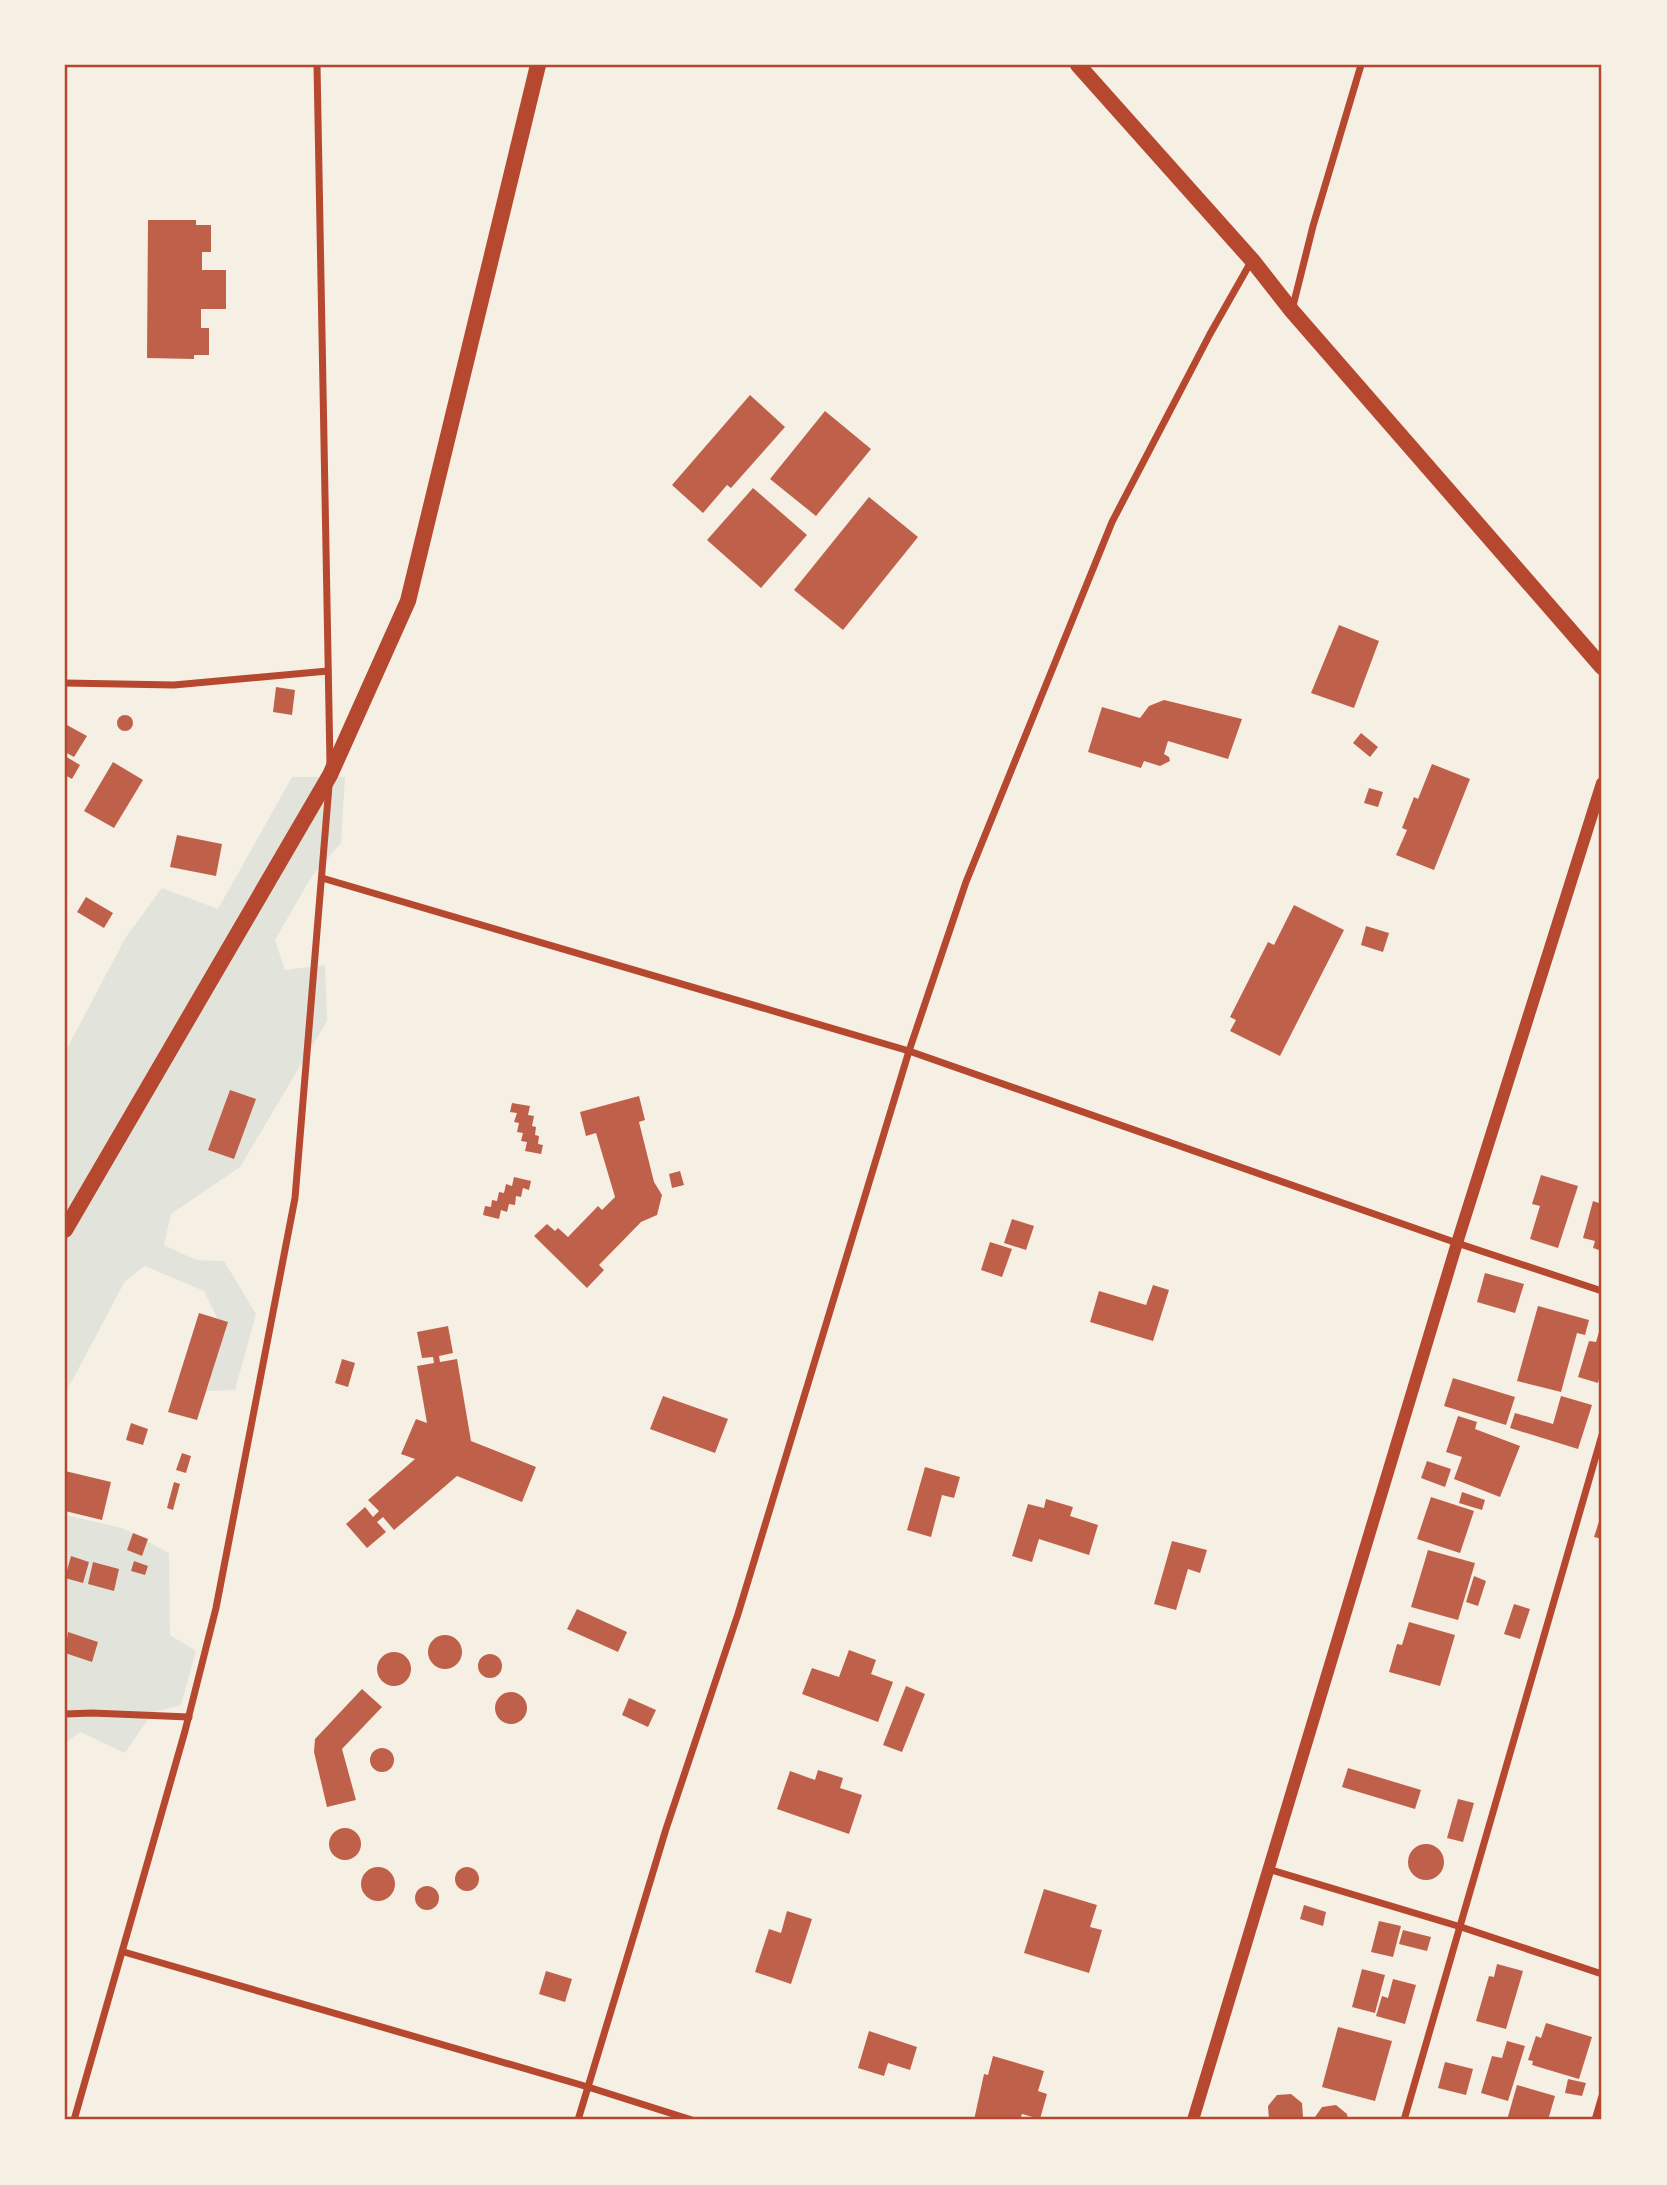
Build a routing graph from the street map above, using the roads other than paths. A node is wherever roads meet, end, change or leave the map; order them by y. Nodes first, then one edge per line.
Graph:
1 (317, 65) edge
2 (538, 65) edge
3 (1078, 65) edge
4 (1361, 65) edge
5 (1252, 260) junction
6 (1292, 311) junction
7 (1602, 667) edge
8 (328, 671) junction
9 (65, 682) edge
10 (330, 775) junction
11 (1602, 783) edge
12 (322, 878) junction
13 (909, 1051) junction
14 (65, 1230) edge
15 (1457, 1243) junction
16 (1602, 1291) edge
17 (1602, 1435) edge
18 (65, 1714) edge
19 (189, 1717) junction
20 (1268, 1869) junction
21 (1461, 1927) junction
22 (124, 1952) junction
23 (1602, 1974) edge
24 (588, 2087) junction
25 (1602, 2096) edge
26 (74, 2120) edge
27 (579, 2120) edge
28 (692, 2120) edge
29 (1193, 2120) edge
30 (1405, 2120) edge
31 (1595, 2120) edge

1 - 8 street
2 - 10 main road
3 - 5 main road
4 - 6 street
5 - 6 main road
5 - 13 street
6 - 7 main road
8 - 9 street
8 - 10 street
10 - 12 street
10 - 14 main road
11 - 15 street
12 - 13 street
12 - 19 street
13 - 15 street
13 - 24 street
15 - 16 street
15 - 20 street
17 - 21 street
18 - 19 street
19 - 22 street
20 - 21 street
20 - 29 street
21 - 23 street
21 - 30 street
22 - 24 street
22 - 26 street
24 - 27 street
24 - 28 street
25 - 31 street

